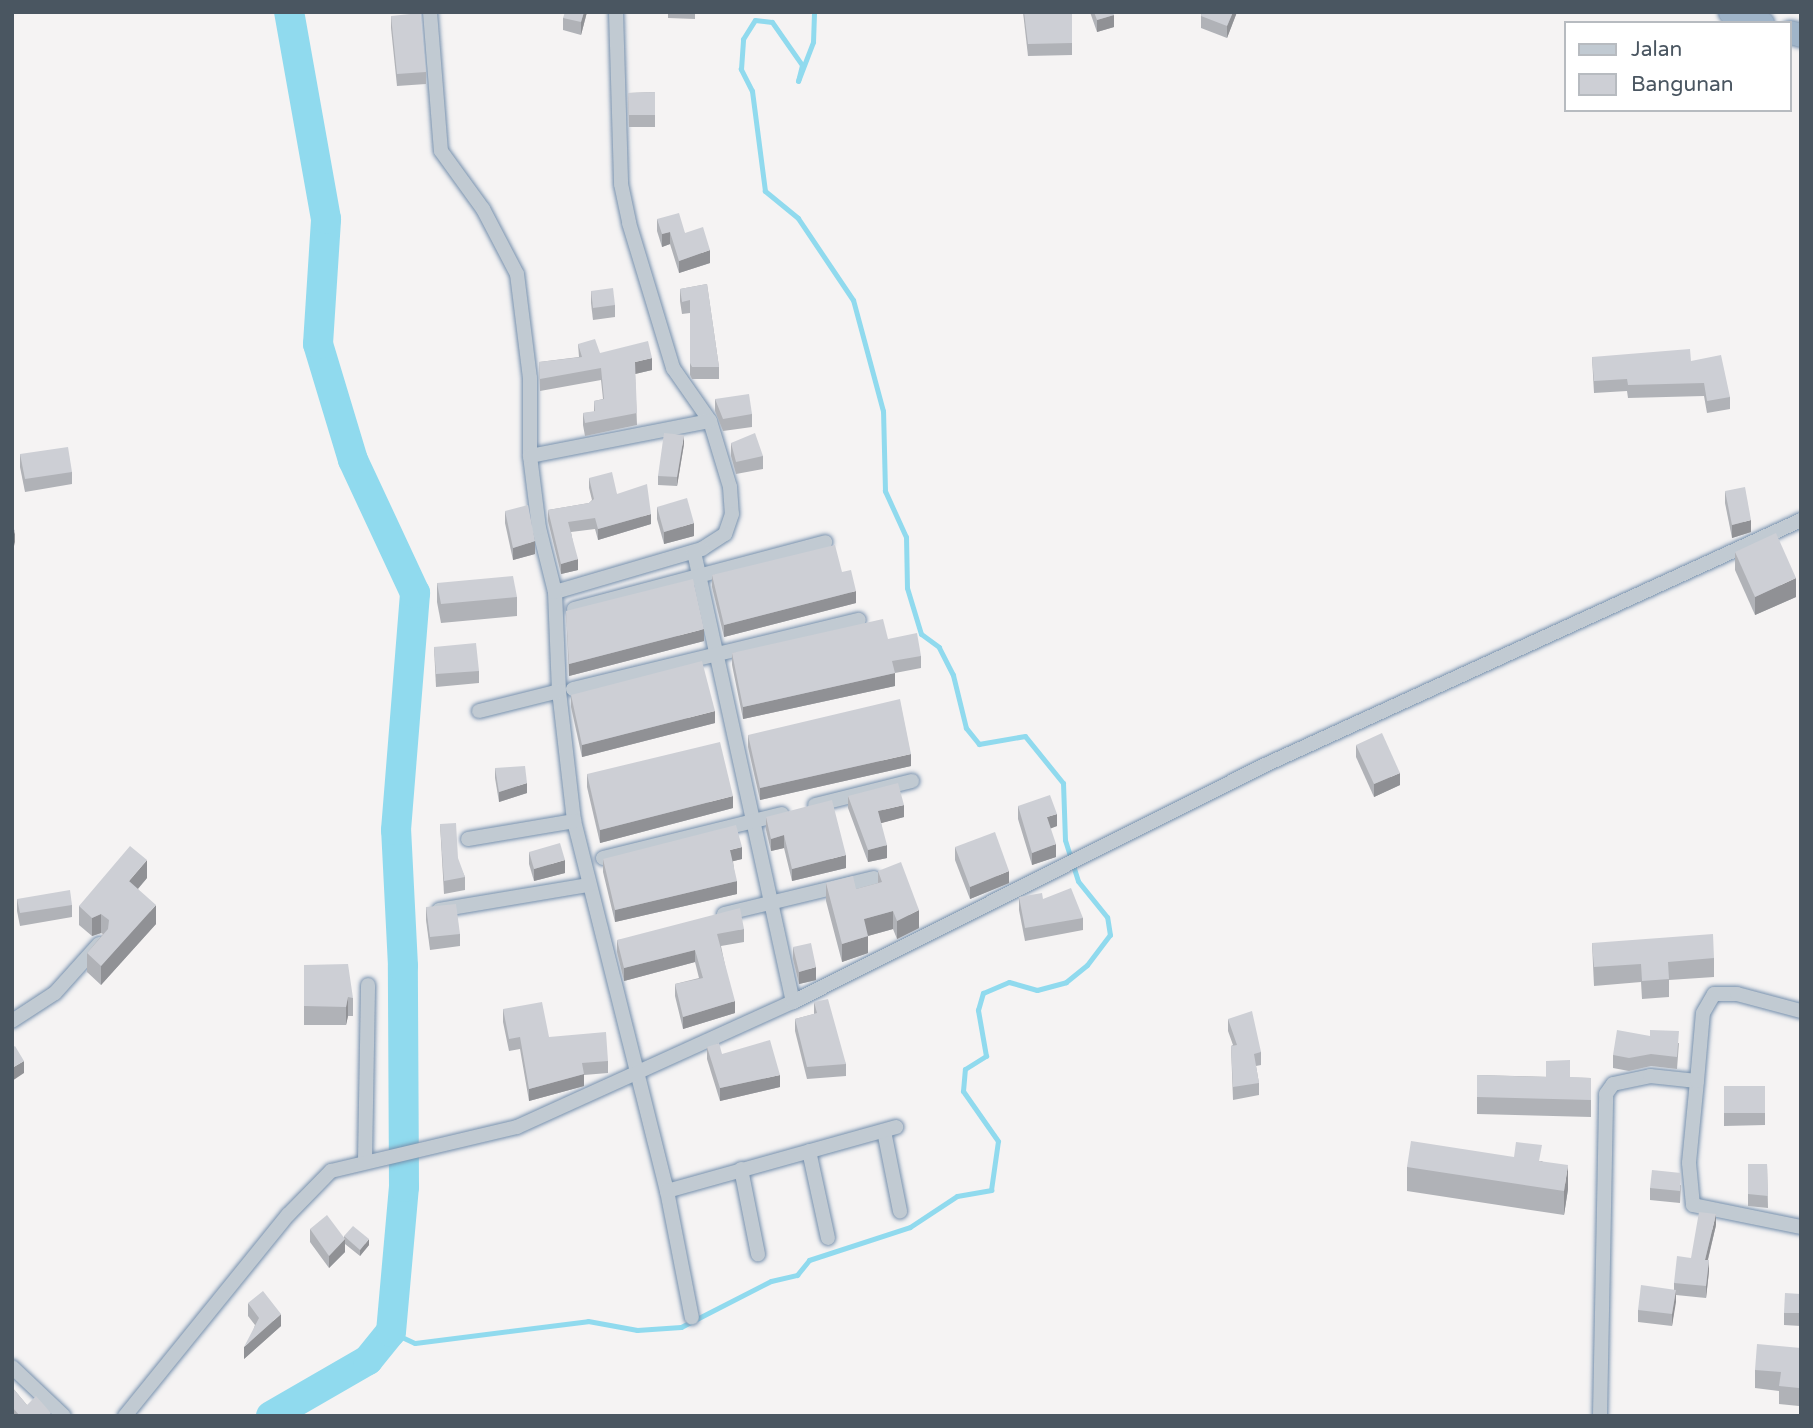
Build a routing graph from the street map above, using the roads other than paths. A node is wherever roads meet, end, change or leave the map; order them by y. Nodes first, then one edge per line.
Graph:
1 (430, 12) edge
2 (616, 12) edge
3 (1730, 12) edge
4 (1756, 21) edge
5 (710, 421) junction
6 (530, 456) junction
7 (1801, 520) edge
8 (825, 542) dead end
9 (694, 552) junction
10 (700, 576) junction
11 (555, 592) junction
12 (574, 609) edge
13 (859, 620) dead end
14 (717, 655) junction
15 (566, 690) junction
16 (479, 711) dead end
17 (912, 781) dead end
18 (574, 821) junction
19 (753, 821) junction
20 (468, 839) dead end
21 (603, 858) edge
22 (874, 878) dead end
23 (589, 885) junction
24 (771, 902) junction
25 (430, 911) edge
26 (708, 918) edge
27 (100, 942) edge
28 (368, 985) dead end
29 (793, 1002) junction
30 (1801, 1011) edge
31 (12, 1021) edge
32 (635, 1074) junction
33 (1697, 1081) junction
34 (809, 1151) junction
35 (365, 1160) junction
36 (741, 1169) junction
37 (667, 1191) junction
38 (900, 1211) dead end
39 (1801, 1227) edge
40 (828, 1238) dead end
41 (758, 1254) dead end
42 (692, 1318) dead end
43 (12, 1367) edge
44 (64, 1416) edge
45 (125, 1416) edge
46 (1600, 1416) edge

1 - 6 street
2 - 5 street
3 - 4 highway
5 - 6 street
5 - 9 street
6 - 11 street
7 - 29 street
8 - 10 street
9 - 10 street
9 - 11 street
10 - 12 street
10 - 14 street
11 - 15 street
13 - 14 street
14 - 15 street
14 - 19 street
15 - 16 street
15 - 18 street
17 - 19 street
18 - 20 street
18 - 23 street
19 - 21 street
19 - 24 street
22 - 24 street
23 - 25 street
23 - 32 street
24 - 26 street
24 - 29 street
27 - 31 street
28 - 35 street
29 - 32 street
30 - 33 street
32 - 35 street
32 - 37 street
33 - 39 street
33 - 46 street
34 - 36 street
34 - 38 street
34 - 40 street
35 - 45 street
36 - 37 street
36 - 41 street
37 - 42 street
43 - 44 street

